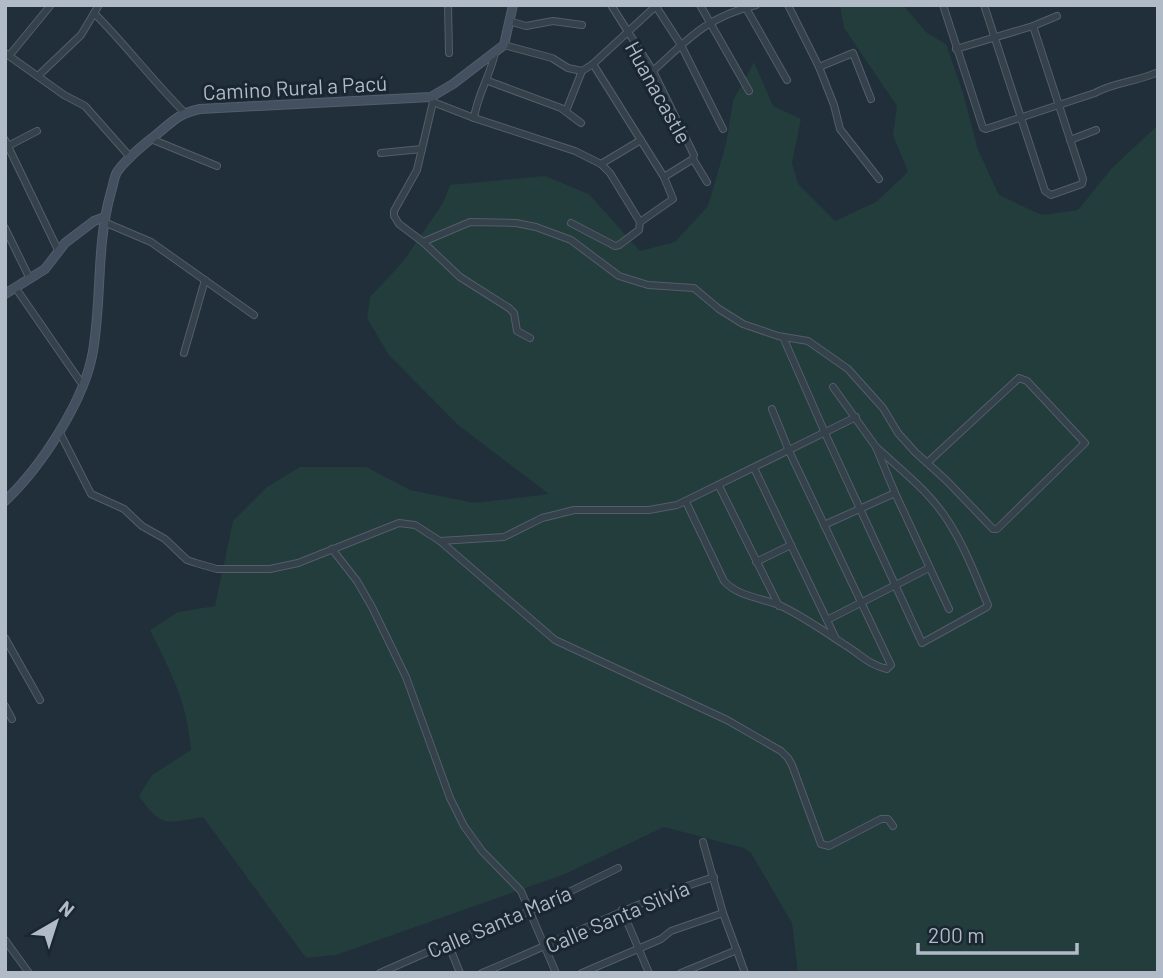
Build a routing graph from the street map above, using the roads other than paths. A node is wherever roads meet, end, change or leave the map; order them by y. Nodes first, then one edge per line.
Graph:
1 (99, 5) edge
2 (447, 5) edge
3 (513, 5) edge
4 (611, 5) edge
5 (700, 5) edge
6 (756, 5) edge
7 (788, 5) edge
8 (943, 5) edge
9 (984, 5) edge
10 (50, 6) edge
11 (656, 6) edge
12 (746, 8) junction
13 (94, 13) junction
14 (1057, 16) dead end
15 (509, 21) junction
16 (709, 22) junction
17 (582, 24) dead end
18 (1032, 26) junction
19 (626, 32) junction
20 (994, 38) junction
21 (504, 44) junction
22 (681, 45) junction
23 (956, 49) junction
24 (449, 52) dead end
25 (495, 53) junction
26 (7, 55) edge
27 (593, 64) junction
28 (819, 67) junction
29 (582, 71) junction
30 (653, 71) junction
31 (1158, 72) edge
32 (38, 76) junction
33 (787, 80) dead end
34 (488, 81) junction
35 (749, 91) dead end
36 (432, 99) junction
37 (871, 99) dead end
38 (1058, 105) junction
39 (566, 111) junction
40 (184, 112) junction
41 (1022, 117) junction
42 (474, 118) junction
43 (581, 123) dead end
44 (723, 129) dead end
45 (1096, 130) dead end
46 (37, 131) dead end
47 (151, 139) junction
48 (641, 140) junction
49 (1070, 140) junction
50 (7, 143) edge
51 (422, 149) junction
52 (382, 153) dead end
53 (131, 158) junction
54 (693, 159) junction
55 (601, 164) junction
56 (217, 166) dead end
57 (664, 177) junction
58 (879, 179) dead end
59 (707, 182) dead end
60 (104, 220) junction
61 (640, 222) junction
62 (571, 223) dead end
63 (5, 228) edge
64 (423, 242) junction
65 (59, 252) junction
66 (30, 279) junction
67 (205, 280) junction
68 (15, 287) junction
69 (5, 293) edge
70 (254, 315) dead end
71 (783, 337) junction
72 (530, 338) dead end
73 (184, 353) dead end
74 (82, 384) junction
75 (833, 387) dead end
76 (772, 410) dead end
77 (856, 417) junction
78 (59, 431) junction
79 (825, 433) junction
80 (876, 447) junction
81 (789, 450) junction
82 (927, 463) junction
83 (754, 468) junction
84 (719, 486) junction
85 (895, 493) junction
86 (5, 501) edge
87 (686, 502) junction
88 (860, 510) junction
89 (824, 525) junction
90 (440, 541) junction
91 (791, 545) junction
92 (332, 549) junction
93 (756, 562) junction
94 (929, 568) junction
95 (895, 586) junction
96 (861, 603) junction
97 (779, 606) junction
98 (949, 609) dead end
99 (827, 620) junction
100 (5, 638) edge
101 (836, 639) junction
102 (40, 700) dead end
103 (5, 706) edge
104 (12, 719) dead end
105 (893, 826) dead end
106 (703, 842) dead end
107 (618, 868) dead end
108 (714, 877) junction
109 (622, 910) junction
110 (530, 911) junction
111 (723, 912) junction
112 (5, 940) edge
113 (448, 943) junction
114 (546, 947) junction
115 (638, 947) junction
116 (737, 950) junction
117 (29, 973) edge
118 (380, 973) edge
119 (460, 973) edge
120 (482, 973) edge
121 (556, 973) edge
122 (582, 973) edge
123 (649, 973) edge
124 (681, 973) edge
125 (746, 973) edge

1 - 13 street
2 - 24 street
3 - 15 street
4 - 19 street, Huanacastle
5 - 16 street
6 - 12 street
7 - 28 street
8 - 23 street
9 - 20 street
10 - 26 street
11 - 19 street
11 - 22 street
12 - 16 street
12 - 33 street
13 - 32 street
13 - 40 street
14 - 18 street
15 - 17 street
15 - 21 street
16 - 22 street
16 - 35 street
18 - 20 street
18 - 38 street
19 - 27 street
19 - 30 street, Huanacastle
20 - 23 street
20 - 41 street
21 - 25 street, Camino Rural a Pacú
21 - 29 street
22 - 30 street
22 - 44 street
23 - 41 street
25 - 34 street
25 - 36 street, Camino Rural a Pacú
26 - 32 street
27 - 29 street
27 - 48 street
28 - 37 street
28 - 58 street
29 - 39 street
30 - 54 street, Huanacastle
31 - 38 street
32 - 53 street
34 - 39 street
34 - 42 street
36 - 40 street, Camino Rural a Pacú
36 - 42 street
36 - 51 street
38 - 41 street
38 - 49 street
39 - 43 street
40 - 47 street, Camino Rural a Pacú
41 - 49 street
42 - 55 street
45 - 49 street
46 - 50 street
47 - 53 street, Camino Rural a Pacú
47 - 56 street
48 - 55 street
48 - 57 street
50 - 65 street
51 - 52 street
51 - 64 street
53 - 60 street, Camino Rural a Pacú
54 - 57 street, Huanacastle
54 - 59 street
55 - 61 street
57 - 61 street
60 - 65 street
60 - 67 street
60 - 74 street, Camino Rural a Pacú
61 - 62 street
63 - 66 street
64 - 71 street
64 - 72 street
65 - 66 street
66 - 68 street
67 - 70 street
67 - 73 street
68 - 69 street
68 - 74 street
71 - 79 street
71 - 82 street
74 - 78 street, Camino Rural a Pacú
75 - 77 street
76 - 81 street
77 - 79 street
77 - 80 street
78 - 86 street, Camino Rural a Pacú
78 - 92 street
79 - 81 street
79 - 88 street
80 - 85 street
80 - 95 street
81 - 83 street
81 - 89 street
82 - 82 street
83 - 84 street
83 - 91 street
84 - 87 street
84 - 93 street
85 - 88 street
85 - 94 street
87 - 90 street
87 - 97 street
88 - 89 street
88 - 95 street
89 - 96 street
90 - 92 street
90 - 105 street
91 - 93 street
91 - 99 street
92 - 110 street
93 - 97 street
94 - 95 street
94 - 98 street
95 - 96 street
96 - 99 street
96 - 101 street
97 - 101 street
99 - 101 street
100 - 102 street
103 - 104 street
106 - 108 street
107 - 110 street, Calle Santa María
108 - 109 street, Calle Santa Silvia
108 - 111 street
109 - 114 street, Calle Santa Silvia
109 - 115 street
110 - 113 street, Calle Santa María
110 - 114 street
111 - 115 street
111 - 116 street
112 - 117 street
113 - 118 street, Calle Santa María
113 - 119 street
114 - 120 street, Calle Santa Silvia
114 - 121 street
115 - 122 street
115 - 123 street
116 - 124 street
116 - 125 street

